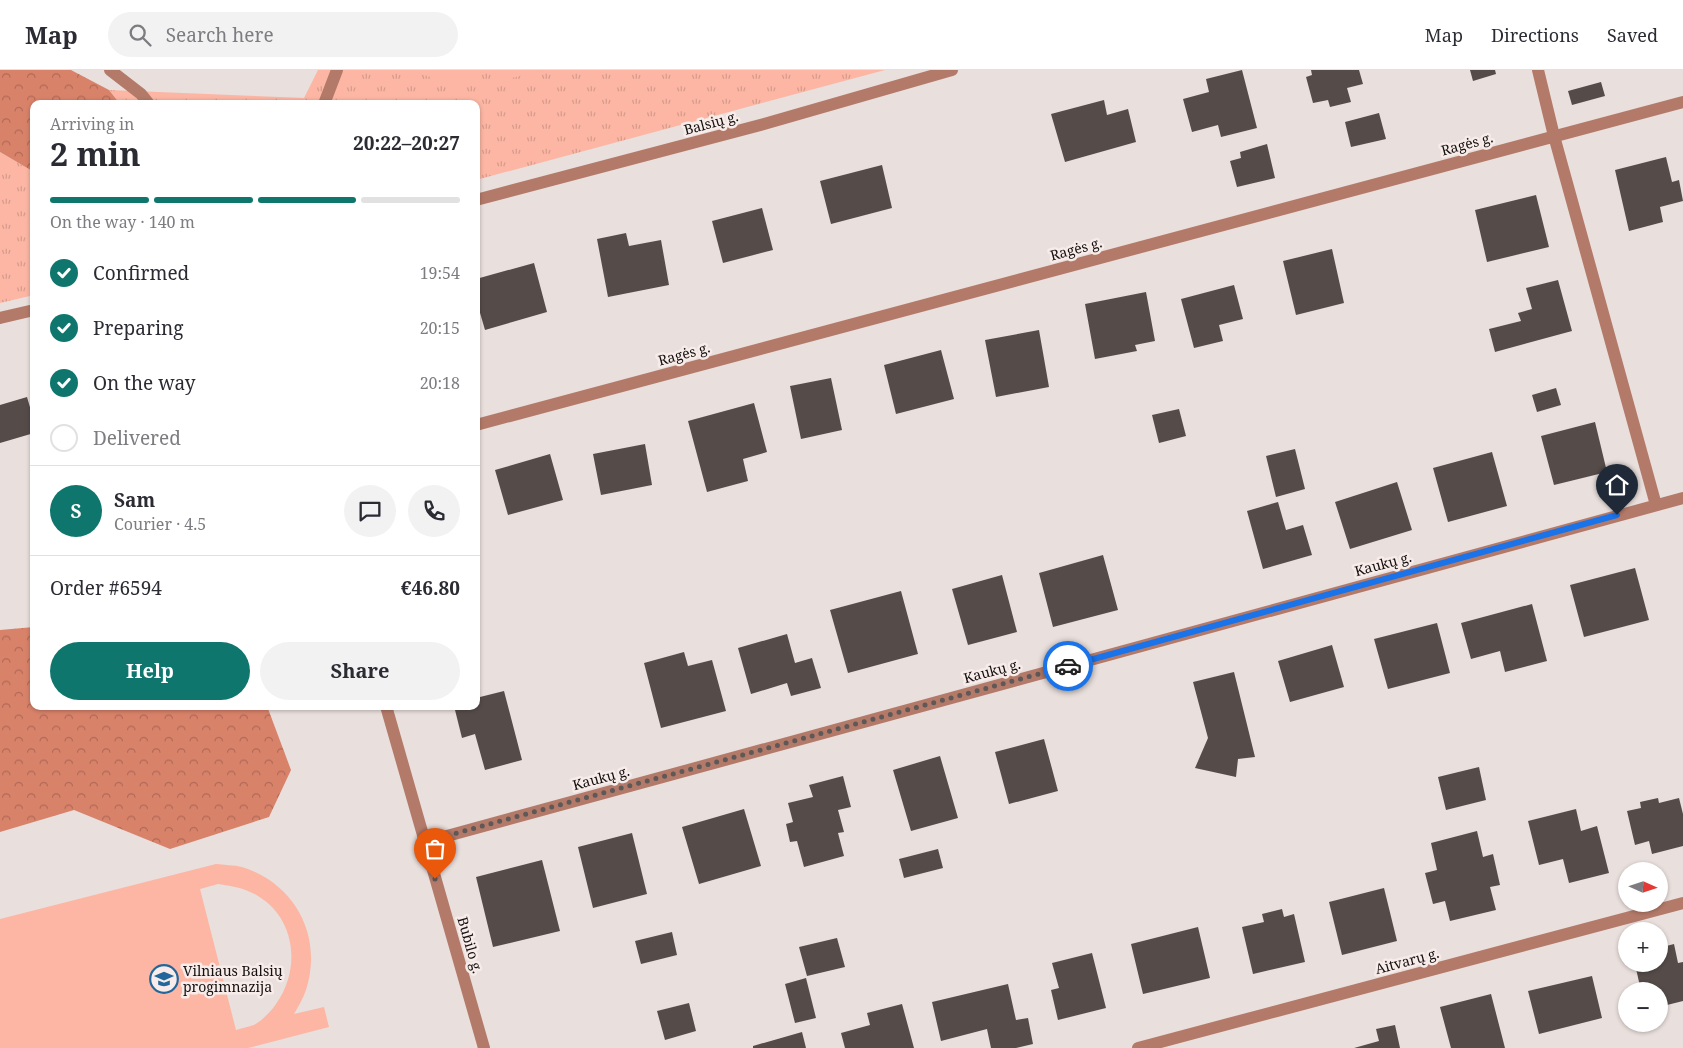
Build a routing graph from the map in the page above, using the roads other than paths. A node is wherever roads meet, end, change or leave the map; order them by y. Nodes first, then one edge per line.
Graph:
1 (110, 70) edge
2 (338, 70) edge
3 (952, 70) edge
4 (1538, 70) edge
5 (146, 100) edge
6 (326, 100) edge
7 (1683, 102) edge
8 (1554, 136) junction
9 (480, 199) edge
10 (30, 311) edge
11 (0, 318) edge
12 (480, 424) edge
13 (1683, 498) edge
14 (1656, 505) junction
15 (387, 710) edge
16 (424, 842) junction
17 (1683, 903) edge
18 (484, 1048) edge
19 (1138, 1048) edge

1 - 5 street
2 - 6 street
3 - 9 street, Balsių g.
4 - 8 street
7 - 8 street, Ragės g.
8 - 12 street, Ragės g.
8 - 14 street
10 - 11 street
13 - 14 street, Kaukų g.
14 - 16 street, Kaukų g.
15 - 16 street, Bubilo g.
16 - 18 street, Bubilo g.
17 - 19 street, Aitvarų g.

